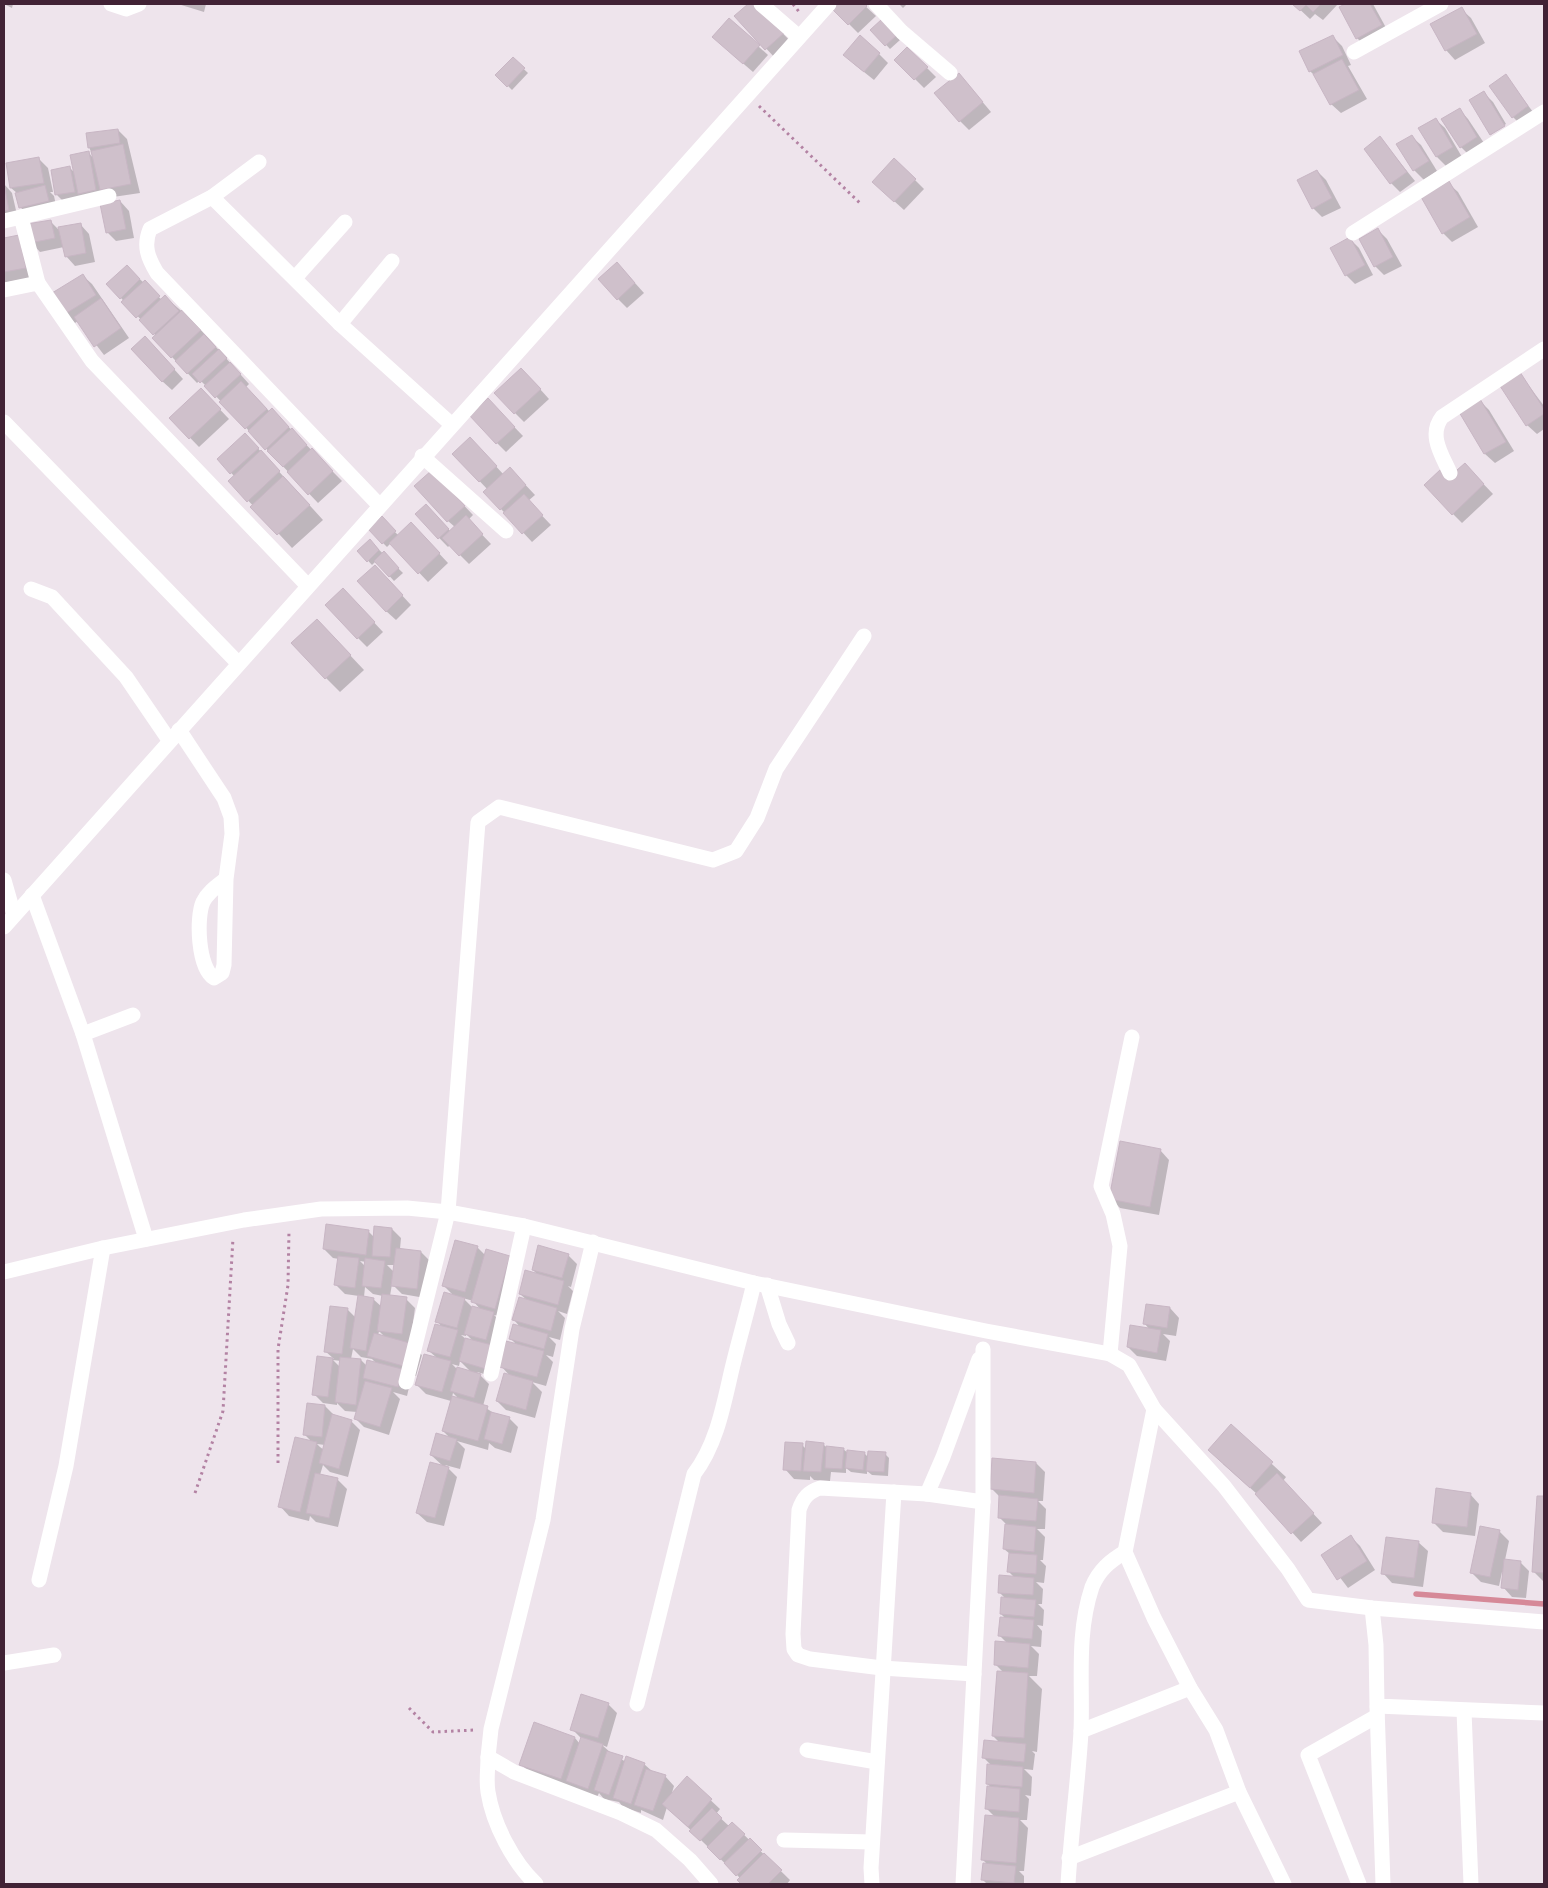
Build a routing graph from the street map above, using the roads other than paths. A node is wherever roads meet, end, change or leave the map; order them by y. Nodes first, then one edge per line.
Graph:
1 (111, 4) edge
2 (139, 4) edge
3 (761, 4) edge
4 (829, 4) edge
5 (876, 4) edge
6 (1441, 4) edge
7 (799, 37) junction
8 (1354, 52) dead end
9 (950, 73) dead end
10 (1544, 112) edge
11 (259, 162) dead end
12 (109, 196) dead end
13 (212, 197) junction
14 (21, 217) junction
15 (4, 221) edge
16 (345, 222) dead end
17 (1353, 233) dead end
18 (392, 261) dead end
19 (295, 278) junction
20 (38, 283) junction
21 (4, 290) edge
22 (340, 324) junction
23 (1544, 349) edge
24 (4, 422) edge
25 (451, 424) junction
26 (422, 456) junction
27 (1450, 472) dead end
28 (379, 505) junction
29 (506, 531) dead end
30 (307, 585) junction
31 (31, 589) dead end
32 (864, 636) dead end
33 (238, 664) junction
34 (174, 735) junction
35 (226, 879) junction
36 (4, 880) edge
37 (32, 895) junction
38 (14, 915) junction
39 (4, 927) edge
40 (133, 1015) dead end
41 (83, 1034) junction
42 (1132, 1037) dead end
43 (448, 1212) junction
44 (524, 1226) junction
45 (146, 1239) junction
46 (593, 1242) junction
47 (103, 1248) junction
48 (4, 1272) edge
49 (760, 1284) junction
50 (986, 1331) junction
51 (788, 1343) dead end
52 (983, 1349) junction
53 (1110, 1354) junction
54 (491, 1374) dead end
55 (406, 1382) dead end
56 (1154, 1409) junction
57 (894, 1492) junction
58 (926, 1494) junction
59 (983, 1502) junction
60 (1125, 1552) junction
61 (39, 1580) dead end
62 (1372, 1608) junction
63 (1544, 1622) edge
64 (54, 1655) dead end
65 (4, 1662) edge
66 (882, 1668) junction
67 (974, 1674) junction
68 (1190, 1688) junction
69 (637, 1704) dead end
70 (1377, 1711) junction
71 (1464, 1711) junction
72 (1544, 1713) edge
73 (1081, 1731) junction
74 (807, 1750) dead end
75 (488, 1757) junction
76 (877, 1762) junction
77 (1239, 1792) junction
78 (784, 1840) dead end
79 (872, 1842) junction
80 (1069, 1858) junction
81 (536, 1884) edge
82 (711, 1884) edge
83 (872, 1884) edge
84 (963, 1884) edge
85 (1068, 1884) edge
86 (1284, 1884) edge
87 (1359, 1884) edge
88 (1383, 1884) edge
89 (1471, 1884) edge

1 - 2 street
3 - 7 street
4 - 7 street
5 - 9 street
6 - 8 street
7 - 25 street
10 - 17 street
11 - 13 street
12 - 14 street
13 - 19 street
13 - 28 street
14 - 15 street
14 - 20 street
16 - 19 street
18 - 22 street
19 - 22 street
20 - 21 street
20 - 30 street
22 - 25 street
23 - 27 street
24 - 33 street
25 - 26 street
26 - 28 street
26 - 29 street
28 - 30 street
30 - 33 street
31 - 34 street
32 - 43 street
33 - 34 street
34 - 35 street
34 - 37 street
35 - 35 street
36 - 38 street
37 - 38 street
37 - 41 street
38 - 39 street
40 - 41 street
41 - 45 street
42 - 53 street
43 - 44 street
43 - 45 street
43 - 55 street
44 - 46 street
44 - 54 street
45 - 47 street
46 - 49 street
46 - 75 street
47 - 48 street
47 - 61 street
49 - 50 street
49 - 51 street
49 - 69 street
50 - 52 street
50 - 53 street
52 - 58 street
52 - 59 street
53 - 56 street
56 - 60 street
56 - 62 street
57 - 58 street
57 - 66 street
57 - 66 street
58 - 59 street
59 - 67 street
60 - 68 street
60 - 73 street
62 - 63 street
62 - 70 street
64 - 65 street
66 - 67 street
66 - 76 street
67 - 84 street
68 - 73 street
68 - 77 street
70 - 71 street
70 - 87 street
70 - 88 street
71 - 72 street
71 - 89 street
73 - 80 street
74 - 76 street
75 - 81 street
75 - 82 street
76 - 79 street
77 - 80 street
77 - 86 street
78 - 79 street
79 - 83 street
80 - 85 street

